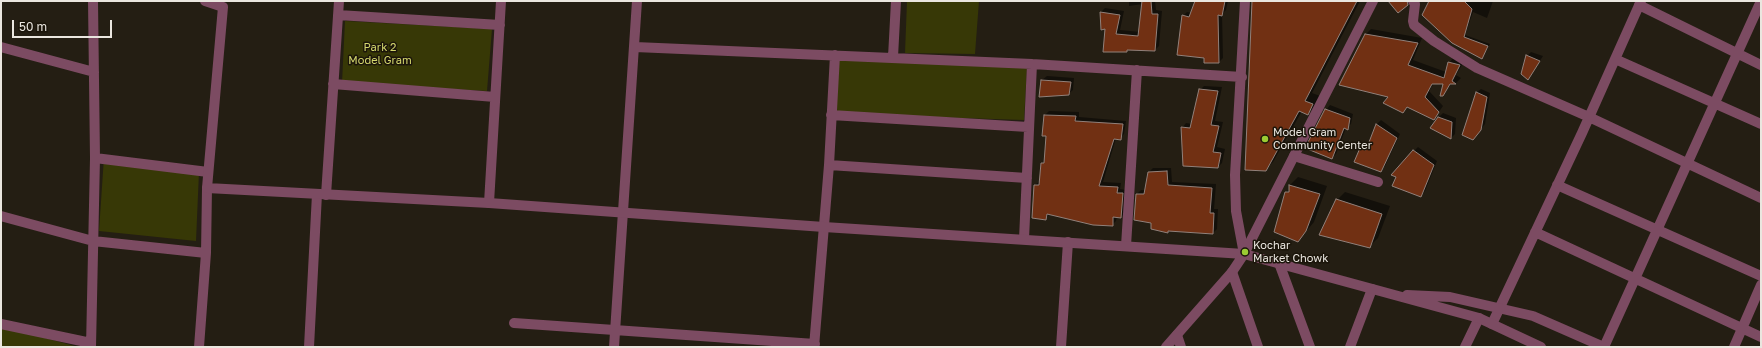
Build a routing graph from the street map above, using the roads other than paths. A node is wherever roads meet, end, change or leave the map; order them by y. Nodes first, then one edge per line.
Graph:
1 (93, 1) edge
2 (205, 1) edge
3 (339, 1) edge
4 (501, 1) edge
5 (637, 1) edge
6 (896, 1) edge
7 (1245, 1) edge
8 (1373, 1) edge
9 (1413, 1) edge
10 (1761, 1) edge
11 (1640, 3) edge
12 (223, 4) edge
13 (338, 15) junction
14 (500, 25) junction
15 (1, 47) edge
16 (635, 47) junction
17 (1737, 54) junction
18 (835, 55) junction
19 (893, 57) junction
20 (1615, 58) junction
21 (1032, 64) junction
22 (1761, 65) edge
23 (1137, 70) junction
24 (94, 72) junction
25 (1242, 77) junction
26 (333, 84) junction
27 (495, 97) junction
28 (1714, 103) junction
29 (831, 115) junction
30 (1589, 117) junction
31 (1761, 124) edge
32 (1028, 127) junction
33 (1294, 156) junction
34 (94, 158) junction
35 (1687, 162) junction
36 (829, 165) junction
37 (208, 172) junction
38 (1026, 178) junction
39 (1378, 182) dead end
40 (1556, 185) junction
41 (207, 188) junction
42 (322, 195) junction
43 (1761, 198) edge
44 (488, 203) junction
45 (623, 212) junction
46 (1, 216) edge
47 (824, 227) junction
48 (1657, 229) junction
49 (1535, 232) junction
50 (1024, 239) junction
51 (93, 241) junction
52 (1068, 242) junction
53 (1126, 246) junction
54 (206, 253) junction
55 (1244, 254) junction
56 (1278, 263) junction
57 (1232, 272) junction
58 (1761, 276) edge
59 (1635, 279) junction
60 (1761, 285) edge
61 (1372, 289) junction
62 (1397, 296) junction
63 (1500, 307) junction
64 (1479, 318) junction
65 (514, 323) dead end
66 (1, 324) edge
67 (1492, 324) junction
68 (1742, 328) junction
69 (615, 330) junction
70 (1177, 335) junction
71 (1761, 337) edge
72 (705, 342) edge
73 (91, 345) edge
74 (814, 345) edge
75 (198, 347) edge
76 (309, 347) edge
77 (614, 347) edge
78 (1061, 347) edge
79 (1166, 347) edge
80 (1181, 347) edge
81 (1258, 347) edge
82 (1310, 347) edge
83 (1350, 347) edge
84 (1465, 347) edge
85 (1541, 347) edge
86 (1604, 347) edge
87 (1734, 347) edge

1 - 24 street
2 - 12 street
3 - 13 street
4 - 14 street
5 - 16 street
6 - 19 street
7 - 25 street
8 - 33 street
9 - 30 street
10 - 17 street
11 - 17 street
11 - 20 street
12 - 37 street
13 - 14 street
13 - 26 street
14 - 27 street
15 - 24 street
16 - 18 street
16 - 45 street
17 - 22 street
17 - 28 street
18 - 19 street
18 - 29 street
19 - 21 street
20 - 28 street
20 - 30 street
21 - 23 street
21 - 32 street
23 - 25 street
23 - 53 street
24 - 34 street
25 - 55 street
26 - 27 street
26 - 42 street
27 - 44 street
28 - 31 street
28 - 35 street
29 - 32 street
29 - 36 street
30 - 35 street
30 - 40 street
32 - 38 street
33 - 39 street
33 - 55 street
34 - 37 street
34 - 51 street
35 - 43 street
35 - 48 street
36 - 38 street
36 - 47 street
37 - 41 street
38 - 50 street
40 - 48 street
40 - 49 street
41 - 42 street
41 - 54 street
42 - 44 street
42 - 76 street
44 - 45 street
45 - 47 street
45 - 69 street
46 - 51 street
47 - 50 street
47 - 74 street
48 - 58 street
48 - 59 street
49 - 59 street
49 - 63 street
50 - 52 street
51 - 54 street
51 - 73 street
52 - 53 street
52 - 78 street
53 - 55 street
54 - 75 street
55 - 56 street
55 - 57 street
56 - 61 street
56 - 82 street
57 - 70 street
57 - 81 street
59 - 68 street
59 - 86 street
60 - 68 street
61 - 62 street
61 - 83 street
62 - 63 street
62 - 64 street
63 - 67 street
63 - 86 street
64 - 67 street
64 - 84 street
65 - 69 street
66 - 73 street
67 - 85 street
68 - 71 street
68 - 87 street
69 - 72 street
69 - 77 street
70 - 79 street
70 - 80 street
72 - 74 street

